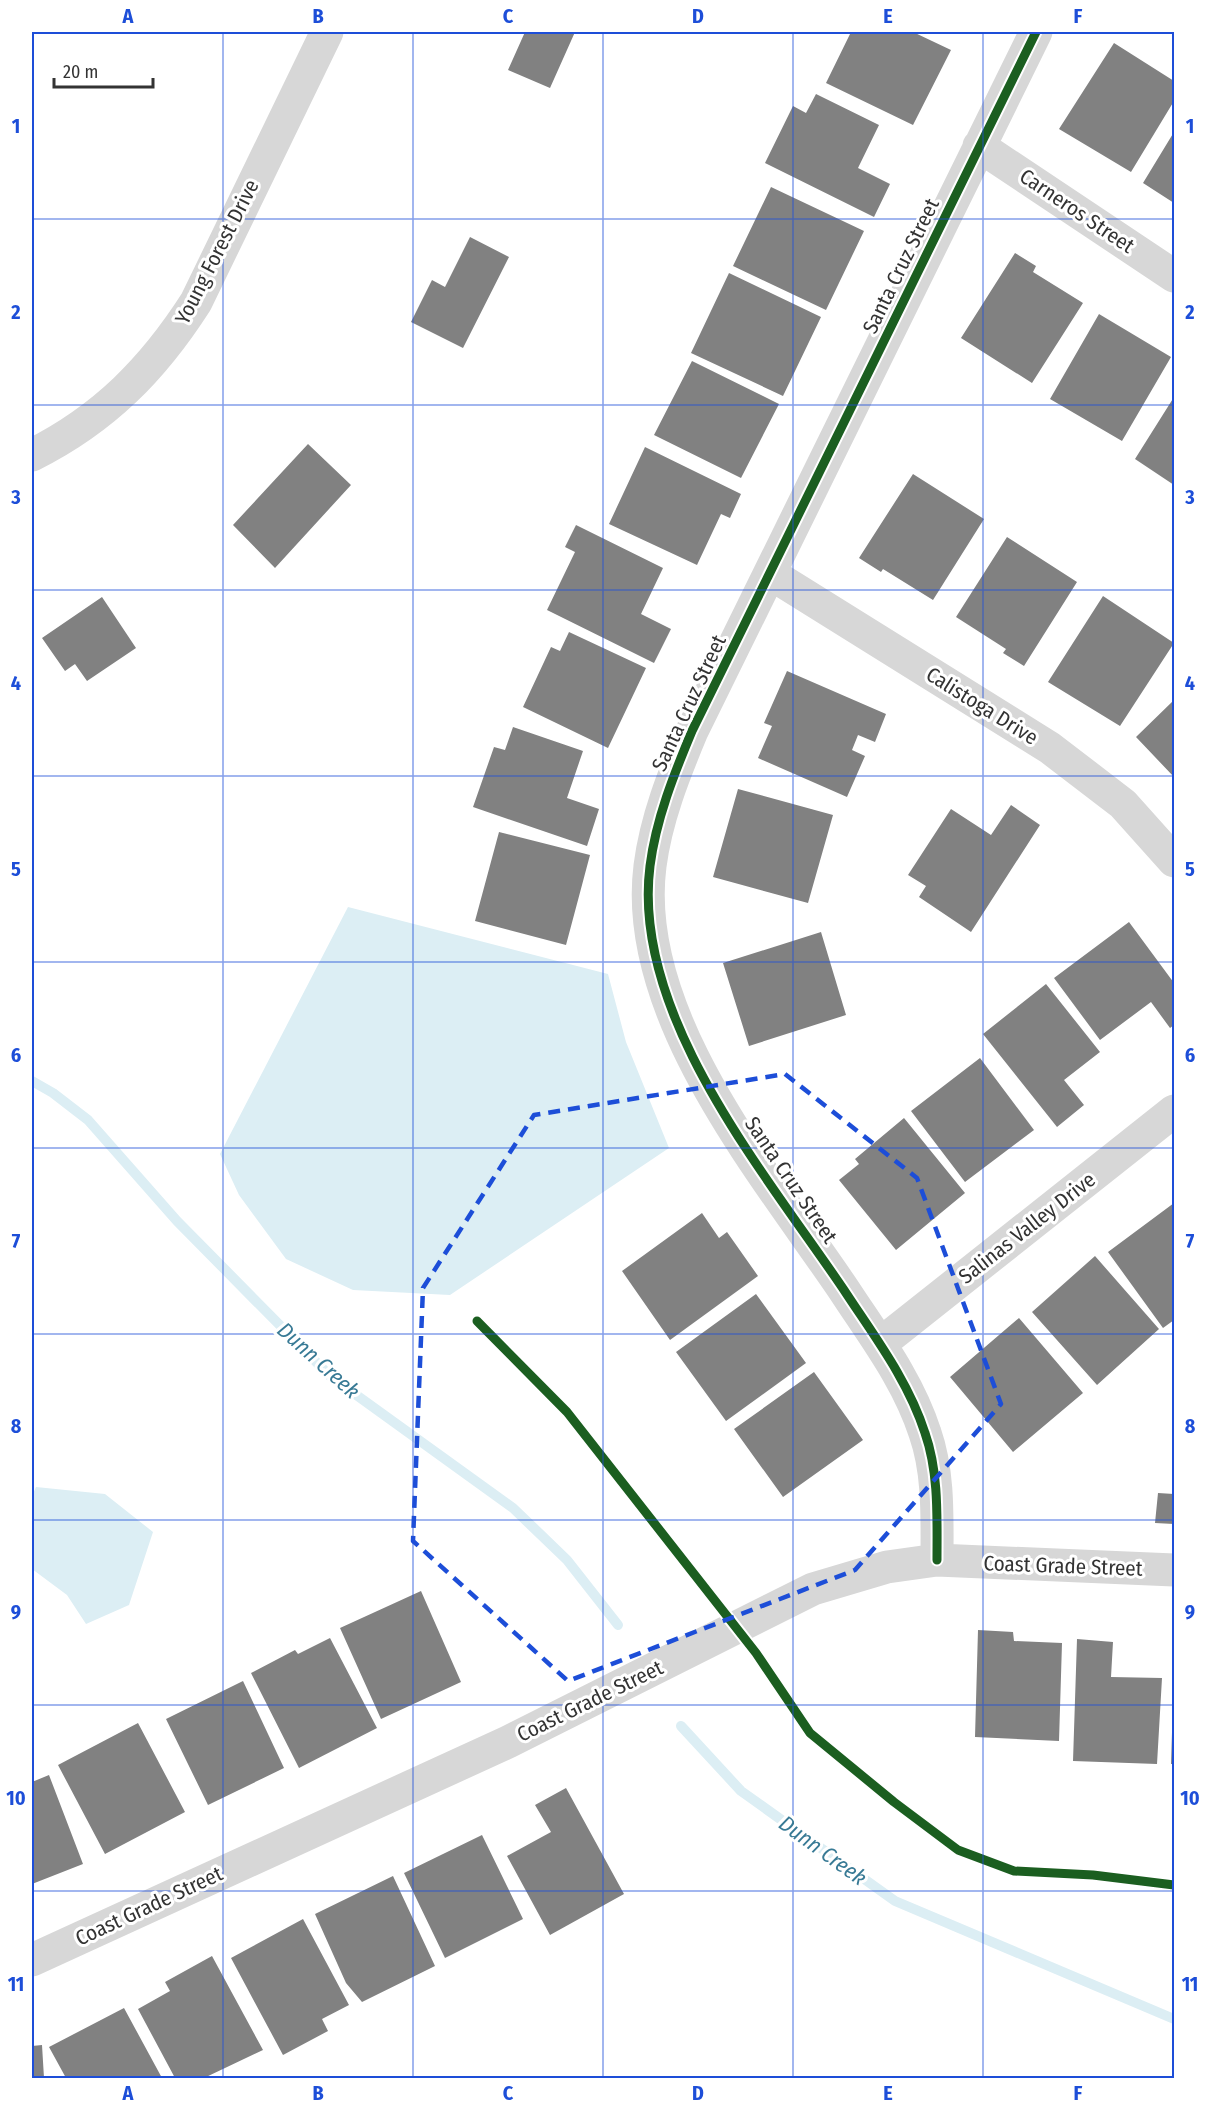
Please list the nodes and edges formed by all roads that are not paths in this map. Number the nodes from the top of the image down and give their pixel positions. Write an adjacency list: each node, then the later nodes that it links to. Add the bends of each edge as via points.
1 (327, 32): 5 (street, Young Forest Drive, via 196,302 171,340 110,405 73,432)
2 (1035, 32): 3 (street, Santa Cruz Street)
3 (979, 146): 4 (street, Carneros Street); 6 (street, Santa Cruz Street)
4 (1174, 276)
5 (32, 454)
6 (771, 574): 7 (street, Calistoga Drive, via 1050,748 1123,804); 9 (street, Santa Cruz Street, via 673,775 650,867 656,963 672,1014 701,1075)
7 (1174, 861)
8 (1174, 1111): 9 (street, Salinas Valley Drive)
9 (880, 1344): 10 (street, Santa Cruz Street, via 912,1400 926,1435 935,1479)
10 (938, 1560): 11 (street, Coast Grade Street); 12 (street, Coast Grade Street, via 887,1566 813,1589 508,1742)
11 (1174, 1570)
12 (32, 1960)

